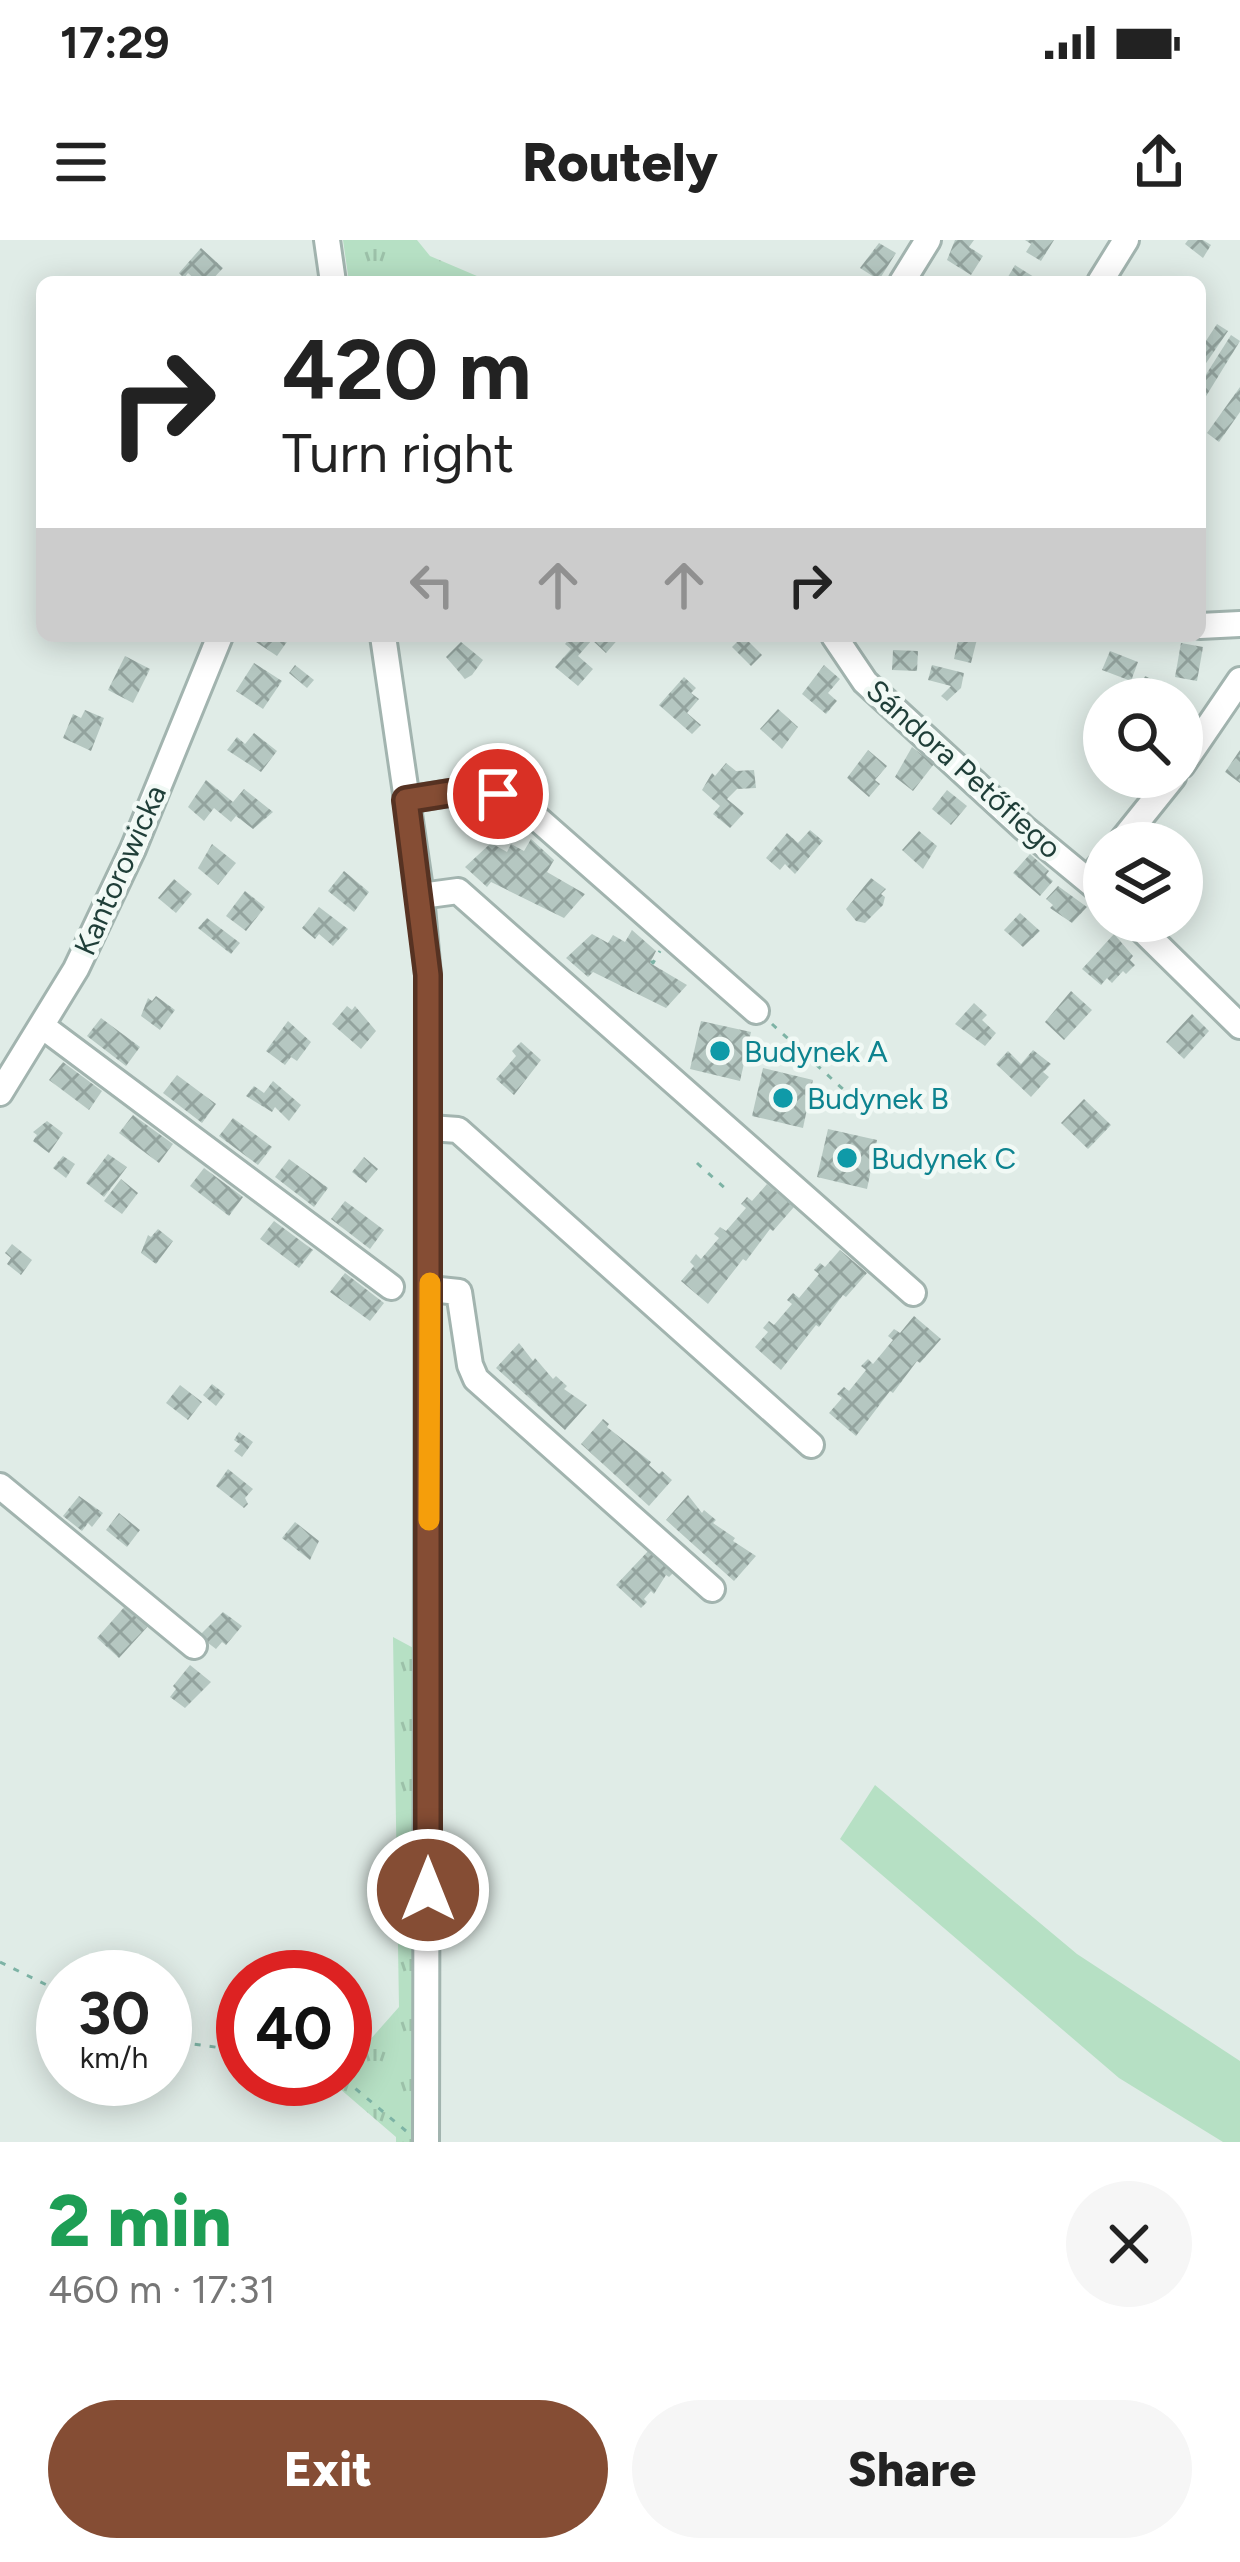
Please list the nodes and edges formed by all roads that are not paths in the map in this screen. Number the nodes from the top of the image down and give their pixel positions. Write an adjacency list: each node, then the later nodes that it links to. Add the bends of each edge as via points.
1 (327, 240): 4 (street)
2 (928, 240): 5 (street)
3 (1126, 240): 6 (street)
4 (332, 276)
5 (906, 276)
6 (1104, 276)
7 (1240, 624): 8 (street)
8 (1206, 626)
9 (218, 642): 21 (street, Kantorowicka, via 133,849)
10 (384, 642): 15 (street)
11 (838, 642): 17 (street, Sándora Petőfiego, via 865,682 1024,828)
12 (1240, 680): 13 (street)
13 (1203, 734)
14 (1156, 798): 16 (street)
15 (406, 800): 18 (street); 20 (street, via 468,790 514,798)
16 (1137, 822)
17 (1083, 867)
18 (421, 896): 24 (street); 27 (street, via 458,891)
19 (1154, 942): 22 (street)
20 (756, 1011)
21 (42, 1026): 23 (street, Kantorowicka); 25 (street)
22 (1240, 1026)
23 (0, 1093)
24 (430, 1128): 26 (street); 28 (street, via 458,1130)
25 (391, 1287)
26 (430, 1289): 30 (street, via 459,1292 476,1379); 32 (street)
27 (913, 1294)
28 (811, 1444)
29 (0, 1486): 31 (street)
30 (712, 1589)
31 (194, 1646)
32 (426, 2142)

